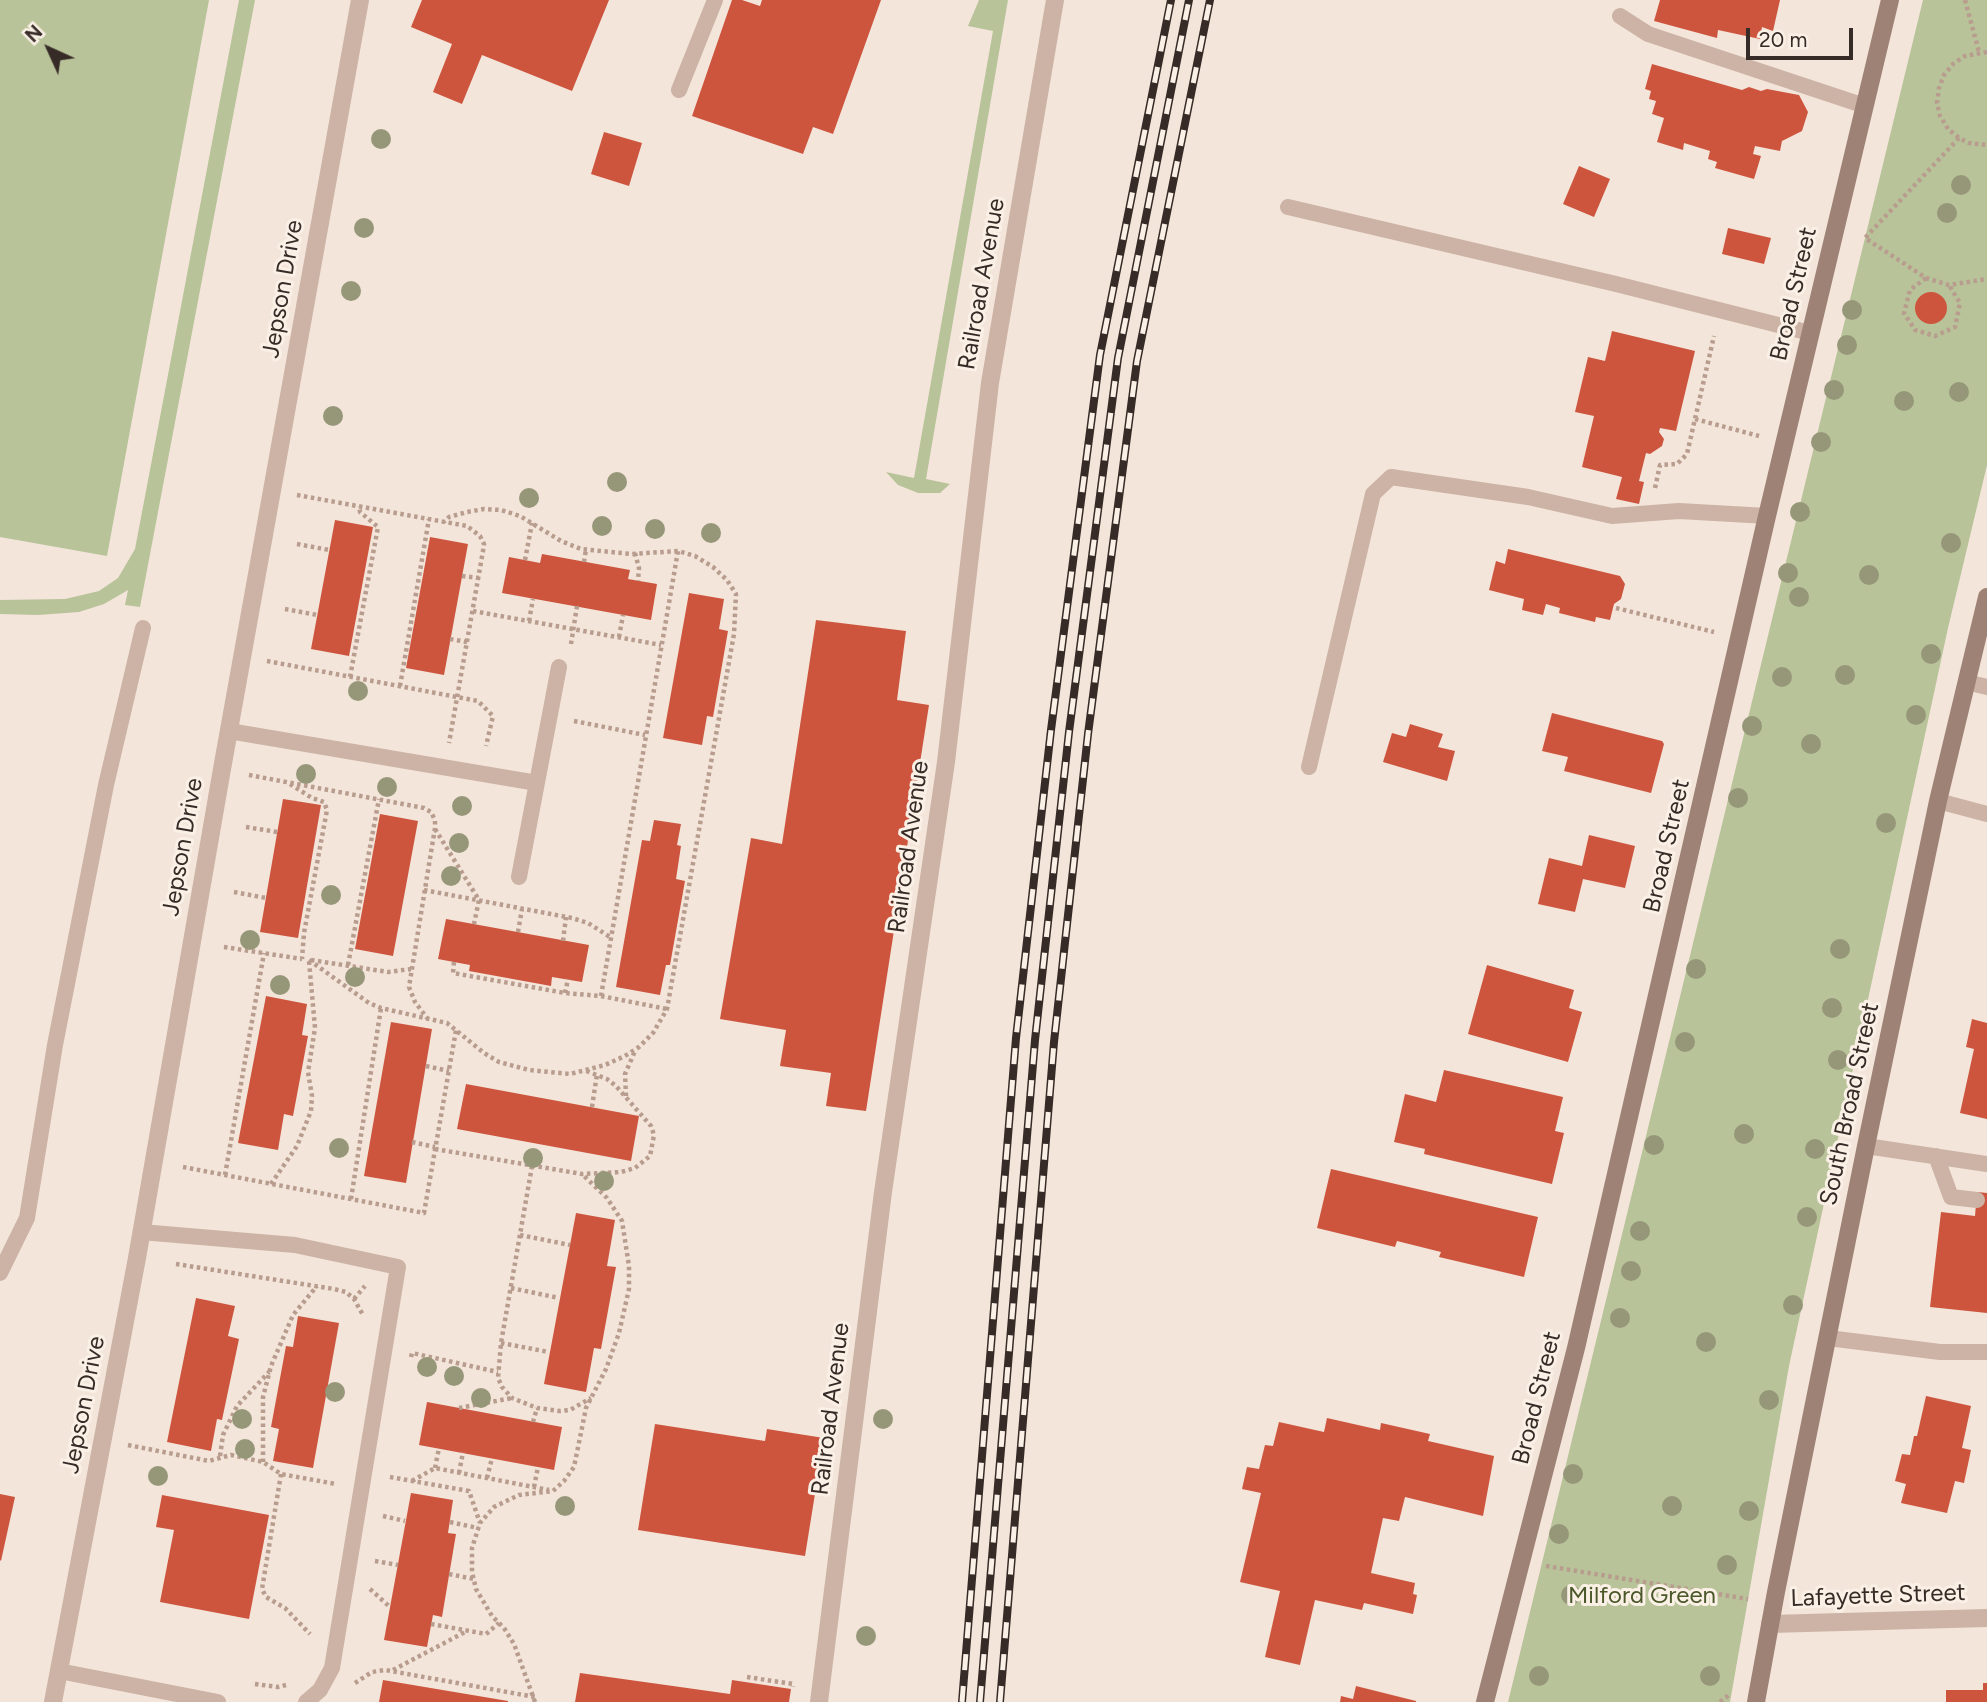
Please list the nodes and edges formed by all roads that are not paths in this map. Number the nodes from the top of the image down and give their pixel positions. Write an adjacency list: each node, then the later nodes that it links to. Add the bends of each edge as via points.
1 (360, 0): 16 (street, Jepson Drive)
2 (715, 0): 6 (lane)
3 (1055, 0): 36 (street, Railroad Avenue, via 990,383 946,762 883,1192)
4 (1890, 0): 7 (main road, Broad Street)
5 (1620, 16): 7 (lane, via 1647,34)
6 (679, 90)
7 (1865, 106): 9 (main road, Broad Street)
8 (1288, 208): 9 (lane)
9 (1811, 333): 10 (main road, Broad Street)
10 (1767, 516): 17 (lane, via 1679,511 1612,516 1528,497 1391,477 1373,494); 37 (main road, Broad Street, via 1576,1348)
11 (1987, 597): 14 (main road, South Broad Street)
12 (143, 628): 27 (lane, via 106,785 55,1045 27,1218)
13 (559, 667): 18 (lane)
14 (1966, 682): 15 (lane); 19 (main road, South Broad Street)
15 (1987, 687)
16 (229, 731): 18 (lane); 26 (street, Jepson Drive)
17 (1309, 767)
18 (537, 783): 21 (lane)
19 (1938, 801): 20 (lane); 22 (main road, South Broad Street)
20 (1987, 814)
21 (519, 877)
22 (1866, 1146): 23 (lane); 28 (main road, South Broad Street)
23 (1936, 1156): 24 (lane); 25 (lane, via 1951,1197)
24 (1987, 1164)
25 (1977, 1200)
26 (141, 1232): 32 (street, Jepson Drive); 35 (lane, via 295,1245 398,1267 332,1668 320,1690)
27 (0, 1273)
28 (1828, 1338): 29 (lane, via 1940,1352); 31 (main road, South Broad Street)
29 (1987, 1352)
30 (1987, 1618): 31 (street, Lafayette Street)
31 (1770, 1624): 38 (main road)
32 (59, 1671): 33 (street, Jepson Drive); 34 (lane)
33 (53, 1702)
34 (218, 1702)
35 (306, 1702)
36 (819, 1702)
37 (1485, 1702)
38 (1756, 1702)

